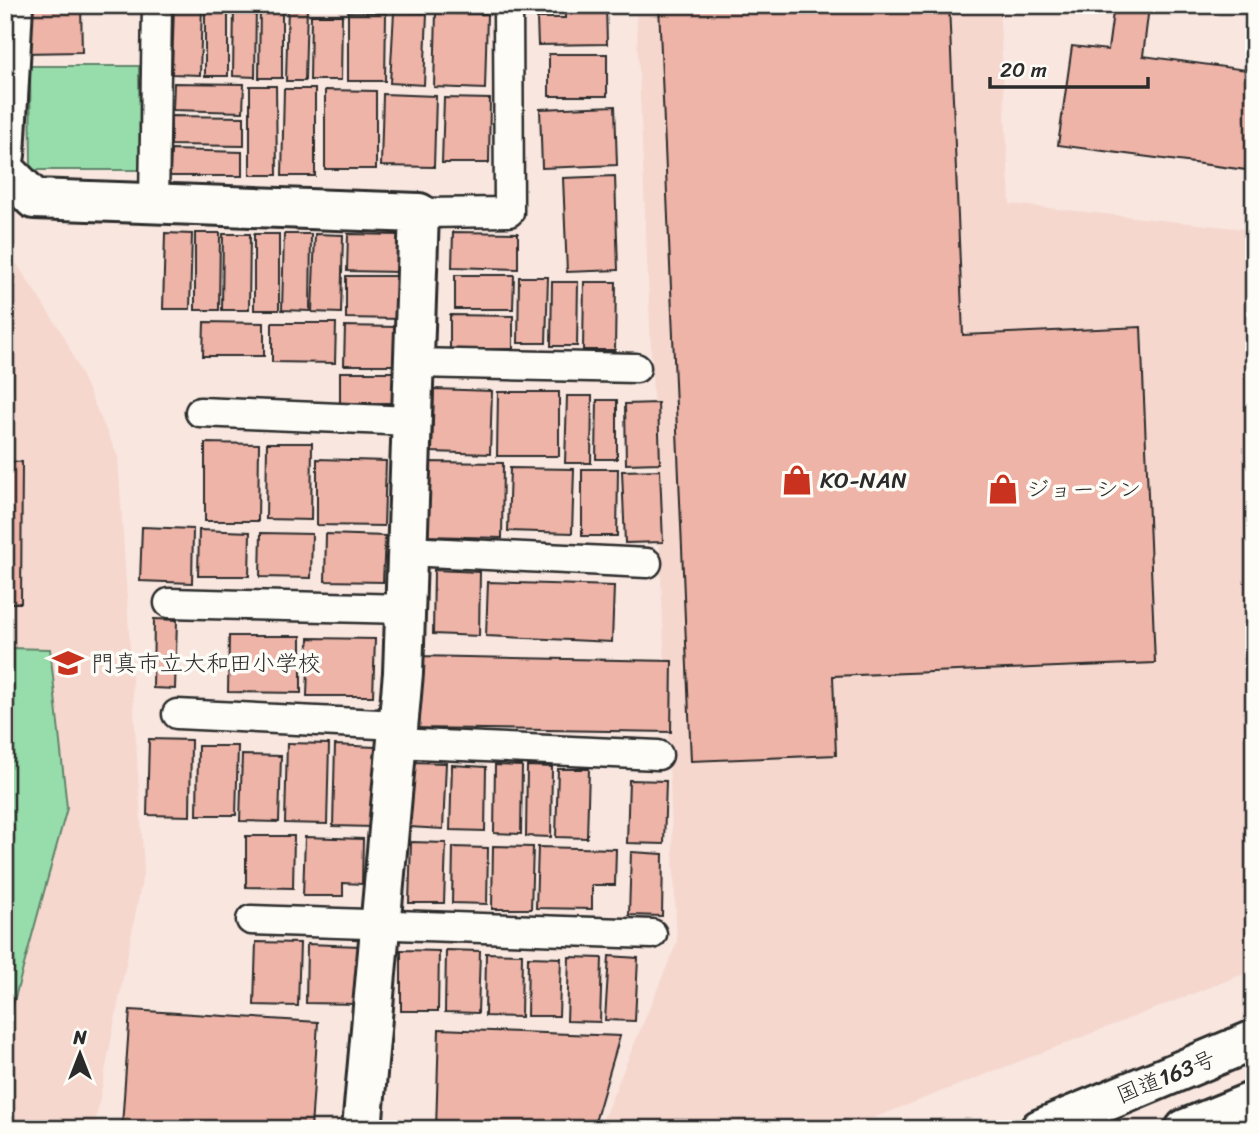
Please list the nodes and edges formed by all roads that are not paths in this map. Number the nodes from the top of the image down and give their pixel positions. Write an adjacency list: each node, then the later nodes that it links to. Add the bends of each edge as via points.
1 (13, 5): 4 (main road)
2 (157, 5): 6 (lane)
3 (508, 5): 7 (lane, via 509,212)
4 (5, 155)
5 (5, 170): 6 (main road, via 34,199)
6 (155, 203): 7 (main road)
7 (419, 213): 8 (main road)
8 (414, 363): 9 (lane); 11 (main road)
9 (636, 368)
10 (200, 412): 11 (lane)
11 (411, 421): 12 (main road)
12 (407, 551): 13 (lane); 15 (main road)
13 (647, 562)
14 (169, 603): 15 (lane)
15 (405, 610): 17 (main road)
16 (177, 714): 17 (lane)
17 (397, 734): 18 (lane); 20 (main road)
18 (658, 755)
19 (251, 920): 20 (lane)
20 (381, 924): 21 (lane); 24 (main road)
21 (652, 934)
22 (1254, 1040): 25 (main road, 国道163号)
23 (1254, 1101): 26 (main road)
24 (362, 1129)
25 (1040, 1129)
26 (1185, 1129)

